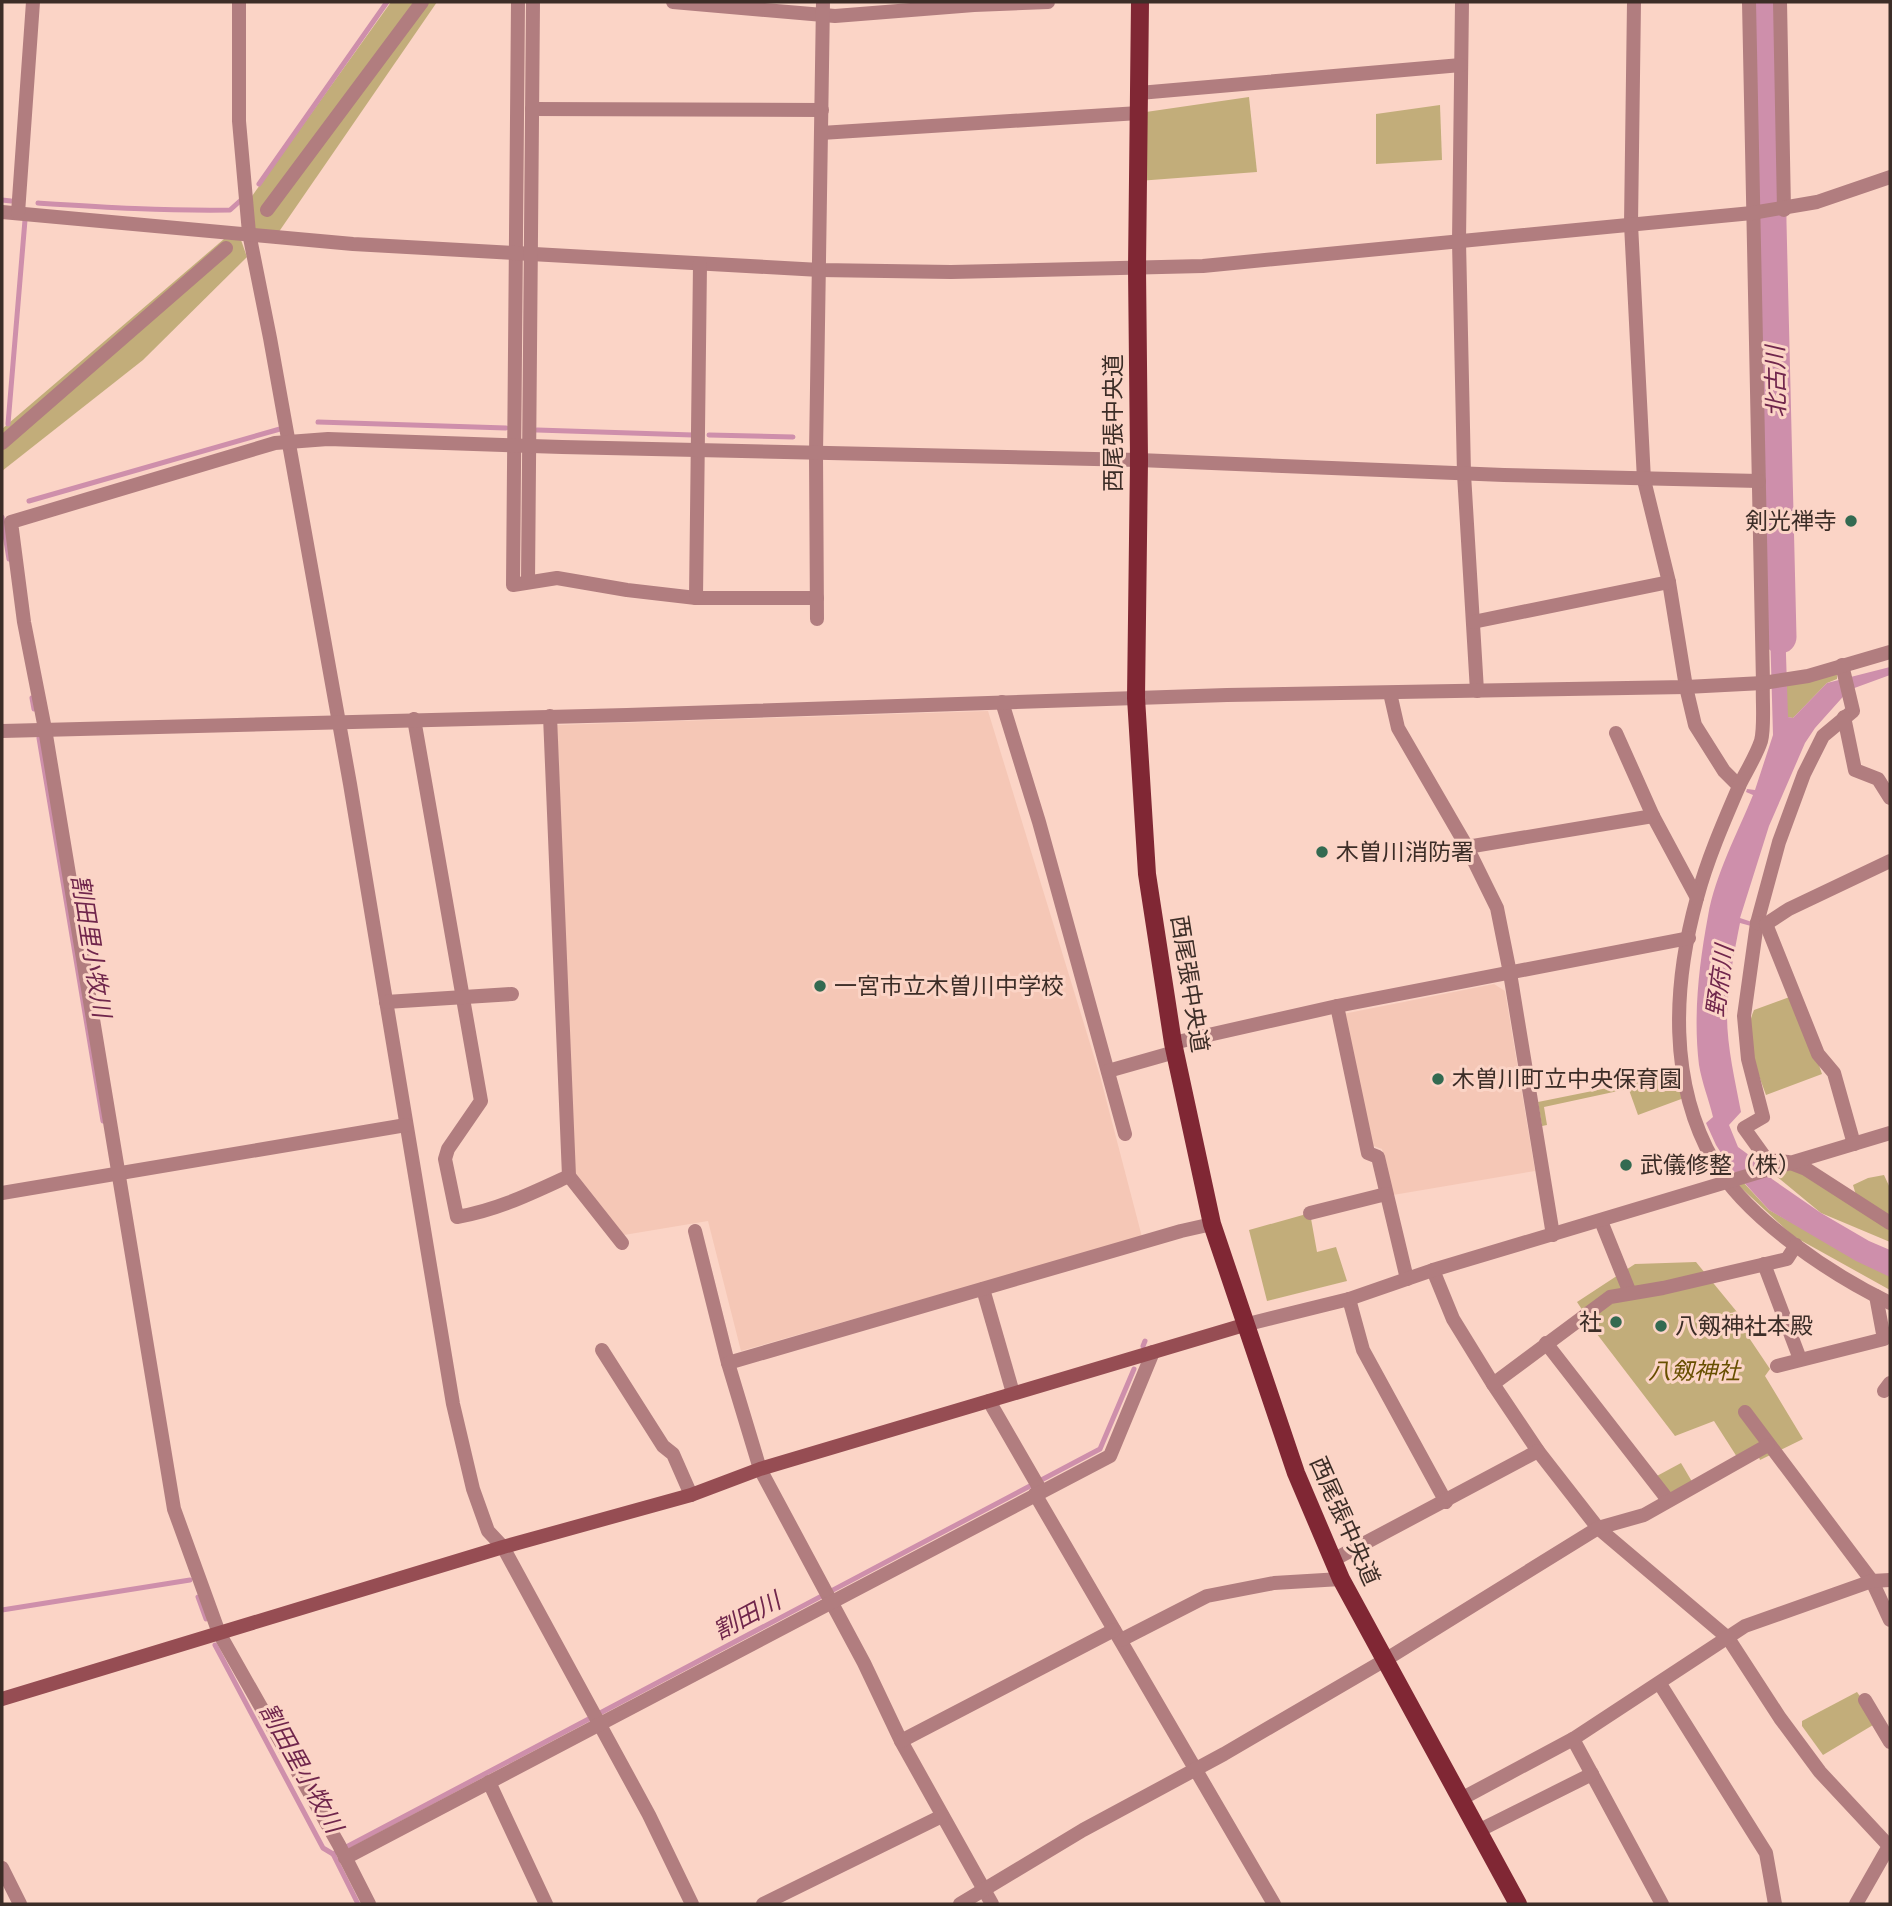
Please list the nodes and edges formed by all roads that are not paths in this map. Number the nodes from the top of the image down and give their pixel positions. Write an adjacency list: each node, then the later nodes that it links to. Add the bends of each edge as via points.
1 (33, 2): 24 (street)
2 (239, 2): 27 (street, via 240,121)
3 (422, 2): 21 (street)
4 (518, 2): 30 (street)
5 (533, 2): 16 (street)
6 (673, 2): 13 (street)
7 (1048, 2): 13 (street)
8 (1140, 2): 15 (main road, 西尾張中央道)
9 (1462, 2): 14 (street)
10 (1634, 2): 26 (street)
11 (1749, 2): 25 (street)
12 (1780, 2): 22 (street)
13 (823, 8): 17 (street)
14 (1461, 65): 15 (street); 28 (street)
15 (1139, 93): 18 (main road, 西尾張中央道)
16 (532, 109): 17 (street); 30 (street)
17 (822, 110): 19 (street)
18 (1139, 113): 19 (street); 32 (main road, 西尾張中央道)
19 (821, 133): 33 (street)
20 (1890, 177): 22 (street)
21 (267, 210)
22 (1782, 210): 25 (street)
23 (2, 212): 24 (street)
24 (18, 213): 27 (street)
25 (1755, 213): 26 (street); 43 (street)
26 (1631, 224): 28 (street); 42 (street)
27 (249, 233): 30 (street); 34 (street)
28 (1459, 241): 32 (street, via 1203,266); 41 (street)
29 (226, 248): 35 (street)
30 (524, 254): 31 (street); 36 (street); 37 (street)
31 (701, 264): 33 (street); 38 (street)
32 (1137, 268): 33 (street); 40 (main road, 西尾張中央道)
33 (820, 270): 39 (street)
34 (288, 440): 36 (street); 61 (street); 62 (street, via 11,522)
35 (2, 443)
36 (514, 446): 37 (street); 44 (street, via 513,585)
37 (529, 446): 38 (street); 44 (street)
38 (697, 450): 39 (street); 46 (street)
39 (816, 453): 40 (street); 47 (street)
40 (1139, 460): 41 (street); 56 (main road, 西尾張中央道)
41 (1464, 474): 42 (street); 49 (street)
42 (1644, 480): 43 (street); 45 (street)
43 (1759, 481): 52 (street)
44 (528, 582): 46 (street, via 557,578)
45 (1669, 582): 49 (street); 53 (street)
46 (696, 598): 47 (street)
47 (817, 598): 48 (street)
48 (817, 619)
49 (1473, 622): 54 (street)
50 (1890, 652): 51 (street)
51 (1844, 671): 52 (street); 59 (street, via 1853,711)
52 (1764, 682): 53 (street); 65 (street, via 1761,740)
53 (1686, 687): 54 (street); 65 (street, via 1695,726 1724,772)
54 (1477, 691): 55 (street)
55 (1390, 693): 56 (street); 68 (street, via 1398,728)
56 (1136, 698): 57 (street); 78 (main road, 西尾張中央道, via 1147,874)
57 (1002, 702): 58 (street); 79 (street)
58 (550, 716): 60 (street); 86 (street)
59 (1844, 718): 66 (street, via 1854,771 1878,779); 71 (street, via 1824,736 1804,774 1779,842)
60 (414, 719): 61 (street); 75 (street)
61 (338, 721): 62 (street); 76 (street)
62 (45, 729): 63 (street); 85 (street)
63 (2, 731)
64 (1616, 733): 67 (street)
65 (1740, 786): 70 (street)
66 (1890, 799)
67 (1653, 816): 68 (street); 70 (street)
68 (1467, 847): 73 (street, via 1497,908)
69 (1890, 861): 71 (street)
70 (1697, 898): 72 (street)
71 (1761, 923): 83 (street, via 1818,1054 1833,1073); 84 (street, via 1744,1016 1748,1059 1763,1117 1744,1128 1767,1160)
72 (1689, 938): 73 (street); 87 (street, via 1678,1036 1686,1089 1714,1161)
73 (1510, 973): 77 (street); 95 (street)
74 (512, 994): 75 (street)
75 (461, 998): 76 (street); 86 (street, via 481,1101 445,1159 457,1217 517,1200)
76 (386, 1002): 80 (street)
77 (1337, 1006): 78 (street); 89 (street, via 1368,1153 1378,1157)
78 (1174, 1047): 79 (street); 93 (main road, 西尾張中央道)
79 (1108, 1071): 82 (street)
80 (406, 1125): 85 (street); 125 (street, via 463,1450 488,1531)
81 (1890, 1133): 83 (street)
82 (1125, 1134)
83 (1854, 1143): 84 (street)
84 (1788, 1162): 87 (street); 92 (street)
85 (118, 1173): 88 (street); 132 (street, via 174,1509)
86 (569, 1176): 96 (street)
87 (1732, 1181): 91 (street); 97 (street, via 1741,1197)
88 (2, 1193)
89 (1386, 1194): 90 (street); 100 (street)
90 (1310, 1213)
91 (1601, 1221): 95 (street); 102 (street)
92 (1890, 1223)
93 (1212, 1224): 101 (street); 106 (main road, 西尾張中央道)
94 (695, 1231): 111 (street)
95 (1553, 1235): 99 (street)
96 (622, 1243)
97 (1796, 1245): 98 (street, via 1787,1259); 103 (street)
98 (1764, 1264): 102 (street); 110 (street)
99 (1433, 1270): 100 (street); 113 (street, via 1453,1319)
100 (1407, 1279): 104 (street)
101 (983, 1289): 111 (street); 114 (street)
102 (1630, 1293): 107 (street, via 1610,1297)
103 (1875, 1296): 105 (street); 110 (street, via 1884,1339)
104 (1349, 1298): 106 (street); 123 (street, via 1363,1349)
105 (1890, 1303)
106 (1244, 1325): 109 (street); 126 (main road, 西尾張中央道, via 1296,1473)
107 (1546, 1343): 113 (street); 122 (street)
108 (602, 1350): 121 (street, via 663,1446 673,1454)
109 (1153, 1352): 114 (street); 120 (street, via 1110,1456)
110 (1800, 1359): 112 (street)
111 (728, 1363): 119 (street)
112 (1777, 1366)
113 (1493, 1384): 118 (street)
114 (1013, 1394): 115 (street)
115 (989, 1401): 119 (street); 120 (street)
116 (1745, 1412): 117 (street)
117 (1768, 1445): 122 (street); 129 (street)
118 (1538, 1451): 123 (street); 124 (street)
119 (760, 1469): 121 (street); 130 (street)
120 (1037, 1487): 130 (street); 133 (street)
121 (691, 1495): 125 (street)
122 (1668, 1500): 124 (street, via 1644,1515)
123 (1446, 1502): 126 (street)
124 (1598, 1528): 134 (street); 135 (street)
125 (503, 1547): 132 (street); 139 (street)
126 (1333, 1560): 127 (main road, 西尾張中央道)
127 (1341, 1578): 133 (street, via 1207,1595); 135 (main road, 西尾張中央道)
128 (1890, 1580): 129 (street)
129 (1872, 1581): 131 (street); 134 (street, via 1745,1626)
130 (829, 1596): 139 (street); 141 (street)
131 (1890, 1620)
132 (219, 1633): 137 (street); 150 (street)
133 (1117, 1635): 141 (street); 143 (street)
134 (1728, 1638): 136 (street); 149 (street, via 1820,1772)
135 (1385, 1660): 143 (street); 146 (main road, 西尾張中央道)
136 (1660, 1684): 140 (street); 163 (street, via 1766,1853)
137 (2, 1699)
138 (1865, 1700): 142 (street)
139 (595, 1720): 145 (street); 156 (street)
140 (1573, 1740): 144 (street); 146 (street)
141 (901, 1741): 147 (street)
142 (1890, 1742)
143 (1196, 1768): 152 (street); 160 (street)
144 (1592, 1774): 148 (street); 162 (street)
145 (489, 1782): 150 (street); 155 (street)
146 (1461, 1799): 148 (main road, 西尾張中央道)
147 (943, 1816): 152 (street); 157 (street)
148 (1478, 1831): 161 (main road, 西尾張中央道)
149 (1890, 1846): 164 (street)
150 (342, 1852): 154 (street)
151 (2, 1868): 153 (street)
152 (984, 1891): 158 (street); 159 (street)
153 (20, 1904)
154 (369, 1904)
155 (546, 1904)
156 (692, 1904)
157 (763, 1904)
158 (960, 1904)
159 (992, 1904)
160 (1274, 1904)
161 (1518, 1904)
162 (1662, 1904)
163 (1775, 1904)
164 (1856, 1904)

